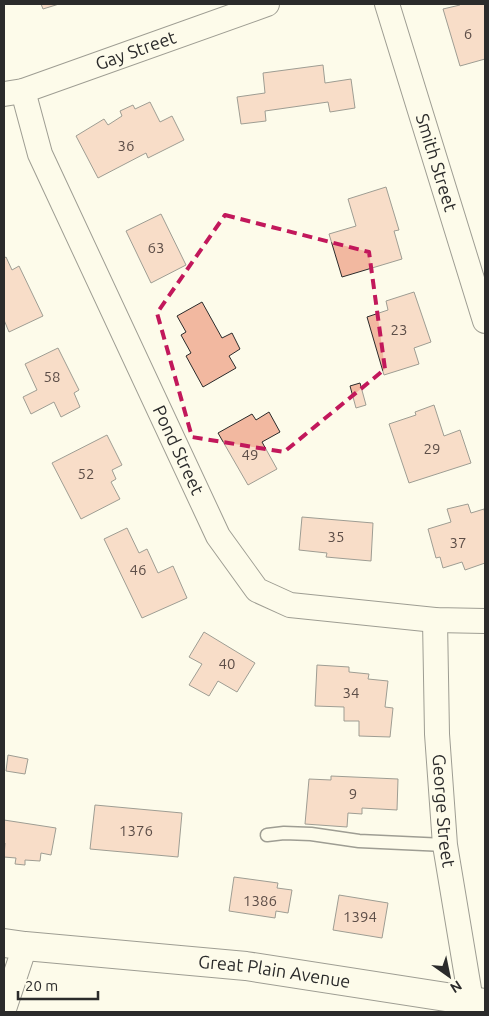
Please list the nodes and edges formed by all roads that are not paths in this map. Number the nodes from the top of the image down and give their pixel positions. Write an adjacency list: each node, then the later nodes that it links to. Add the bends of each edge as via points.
1 (267, 4): 3 (street, Gay Street)
2 (387, 4): 5 (street, Smith Street)
3 (220, 11): 4 (street, Gay Street)
4 (13, 92): 6 (street, Pond Street, via 218,536 256,590 290,605)
5 (485, 321)
6 (435, 620): 7 (street, Pond Street); 9 (street, George Street, via 437,734)
7 (485, 621)
8 (267, 835): 9 (lane, via 311,834 359,841)
9 (445, 845): 11 (street, George Street)
10 (14, 944): 11 (main road, Great Plain Avenue, via 246,966); 12 (street)
11 (478, 1002)
12 (4, 1009)

